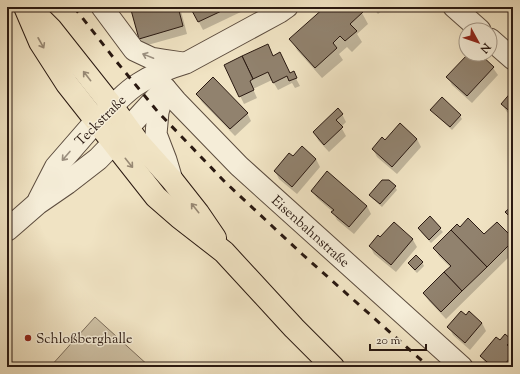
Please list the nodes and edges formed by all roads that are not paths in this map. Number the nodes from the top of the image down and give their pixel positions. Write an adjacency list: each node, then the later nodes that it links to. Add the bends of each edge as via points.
1 (25, 7): 12 (main road, one-way to 12, via 40,42 67,84)
2 (29, 7): 11 (main road, one-way to 2, via 51,29)
3 (102, 7): 9 (street, one-way to 3, via 152,58 134,50)
4 (287, 7): 9 (street, Teckstraße)
5 (454, 7): 6 (street)
6 (471, 22)
7 (498, 46): 8 (street)
8 (513, 59)
9 (186, 63): 10 (street, Teckstraße); 11 (street, Teckstraße, via 154,74 136,85)
10 (165, 88): 13 (street, Teckstraße); 15 (street, via 158,112 156,134); 20 (street, Eisenbahnstraße, via 239,166)
11 (112, 106): 12 (street, Teckstraße); 13 (main road)
12 (96, 121): 14 (main road); 16 (street, Teckstraße, one-way to 16, via 56,167)
13 (128, 128): 14 (street, Teckstraße); 15 (main road)
14 (114, 144): 16 (street, Teckstraße, via 98,159); 18 (main road, one-way to 18, via 156,197)
15 (172, 180): 18 (main road, one-way to 15)
16 (38, 203): 17 (street, Teckstraße)
17 (7, 230)
18 (224, 252): 19 (main road)
19 (333, 367)
20 (462, 367)

